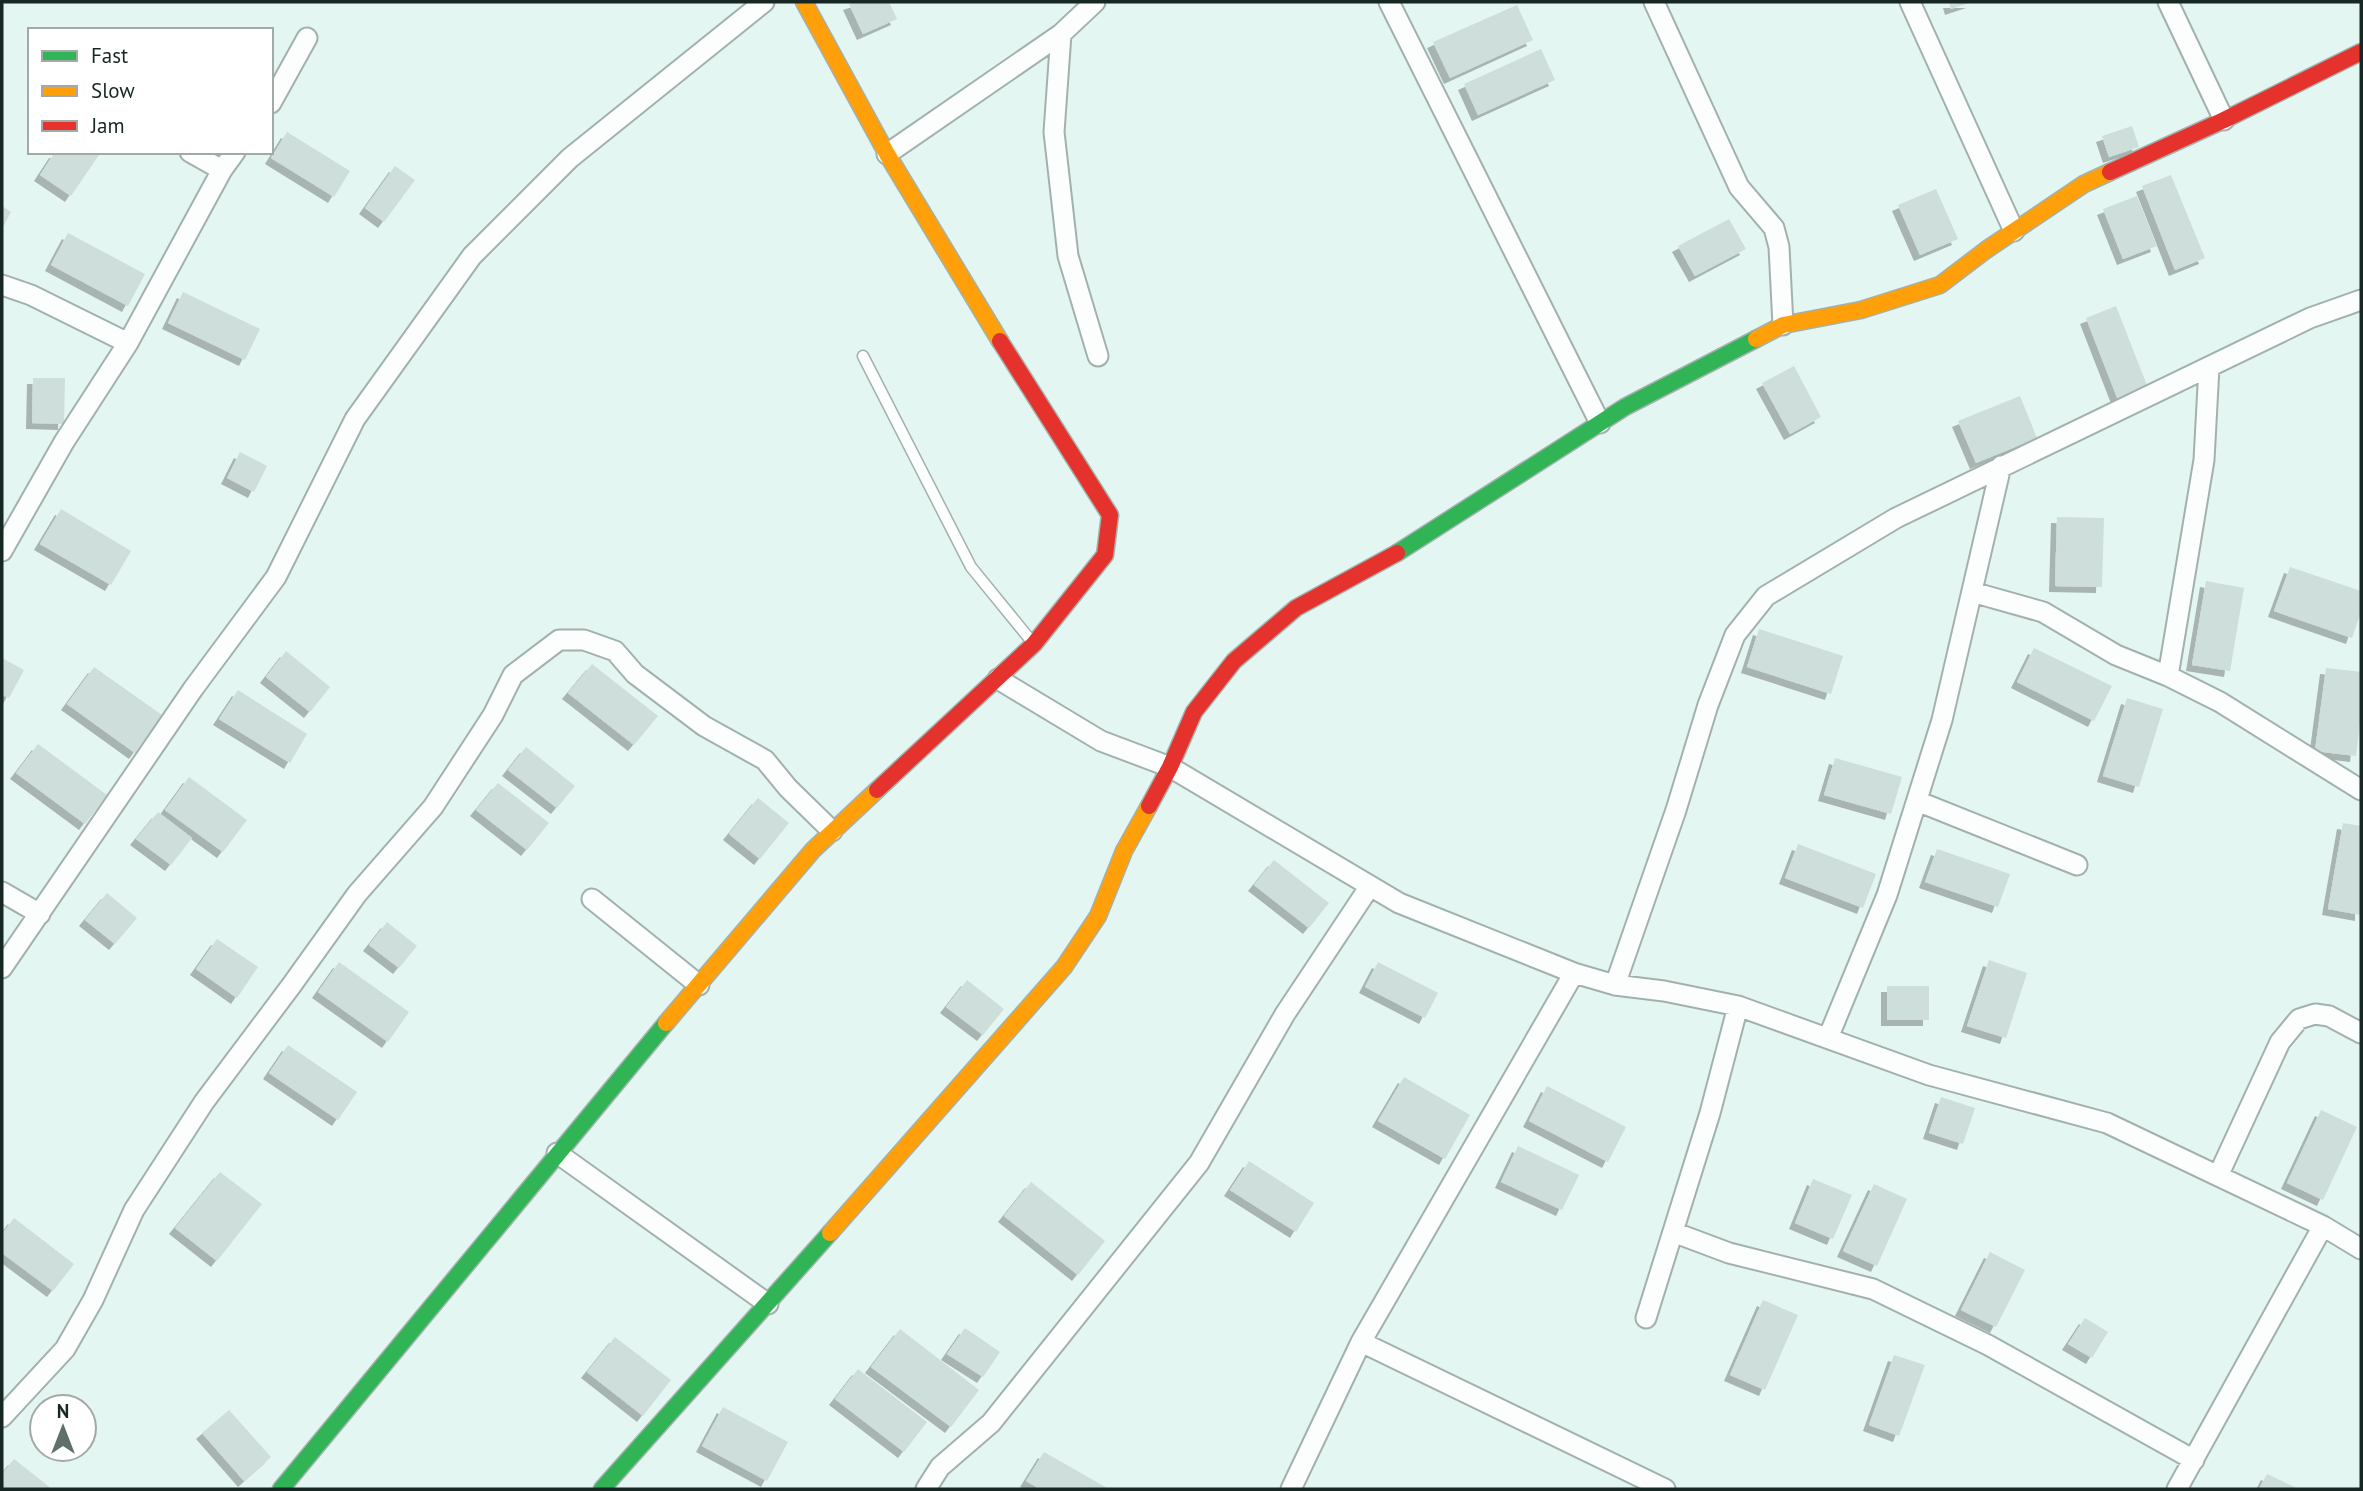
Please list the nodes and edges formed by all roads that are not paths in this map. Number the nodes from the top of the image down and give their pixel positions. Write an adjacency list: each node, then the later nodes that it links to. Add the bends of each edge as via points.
1 (764, 2): 40 (street, via 570,158 472,256 355,419 276,577 193,689)
2 (804, 2): 15 (street)
3 (1095, 2): 8 (street)
4 (1389, 2): 25 (street)
5 (1654, 2): 20 (street, via 1740,187 1774,228)
6 (1910, 2): 17 (street)
7 (2168, 2): 12 (street)
8 (1061, 34): 15 (street); 23 (street, via 1054,132 1068,256)
9 (307, 38): 11 (street)
10 (2361, 52): 12 (street)
11 (273, 99)
12 (2224, 120): 17 (street, via 2084,184)
13 (194, 154): 16 (street)
14 (234, 154): 16 (street)
15 (887, 154): 29 (street, via 1110,515 1105,555)
16 (222, 170): 21 (street)
17 (2014, 230): 20 (street, via 1940,285 1861,310)
18 (2, 285): 21 (street)
19 (2361, 300): 24 (street, via 2310,318)
20 (1783, 325): 25 (street)
21 (128, 343): 27 (street)
22 (863, 356): 29 (lane, via 971,567)
23 (1098, 356)
24 (2209, 368): 26 (street); 30 (street, via 2204,460)
25 (1600, 423): 32 (street, via 1409,546 1296,608 1234,662 1194,712)
26 (2001, 466): 28 (street); 44 (street, via 1896,518 1790,579 1766,596 1735,635)
27 (2, 551)
28 (1972, 592): 30 (street, via 2043,612 2116,655); 34 (street, via 1942,720)
29 (1034, 644): 31 (street)
30 (2168, 676): 33 (street, via 2220,702)
31 (998, 679): 32 (street, via 1101,741); 35 (street)
32 (1170, 767): 37 (street); 53 (street, via 1124,851 1098,916 1064,967)
33 (2361, 789)
34 (1917, 801): 36 (street); 47 (street, via 1887,895)
35 (832, 831): 43 (street); 56 (street, via 765,760 704,726 635,674 615,651 584,640 559,640 513,675 493,715 433,807 357,894 204,1102 134,1210 65,1349)
36 (2077, 865)
37 (1370, 886): 42 (street, via 1399,903); 60 (street, via 1285,1014 1199,1163 991,1423 940,1467)
38 (2, 892): 40 (street)
39 (592, 899): 43 (street)
40 (40, 914): 41 (street)
41 (2, 968)
42 (1574, 973): 44 (street); 55 (street)
43 (699, 985): 48 (street)
44 (1615, 985): 45 (street)
45 (1738, 1006): 47 (street); 51 (street)
46 (2361, 1033): 49 (street, via 2329,1016 2299,1019 2280,1042)
47 (1828, 1038): 49 (street, via 1929,1074 2108,1123)
48 (558, 1153): 53 (street); 58 (street)
49 (2218, 1176): 50 (street)
50 (2323, 1226): 52 (street); 57 (street)
51 (1673, 1232): 54 (street); 57 (street, via 1729,1253 1873,1289 1988,1345)
52 (2361, 1249)
53 (768, 1304): 59 (street)
54 (1646, 1318)
55 (1361, 1342): 61 (street); 62 (street)
56 (2, 1417)
57 (2194, 1460): 63 (street)
58 (281, 1489)
59 (602, 1489)
60 (926, 1489)
61 (1291, 1489)
62 (1665, 1489)
63 (2177, 1489)

